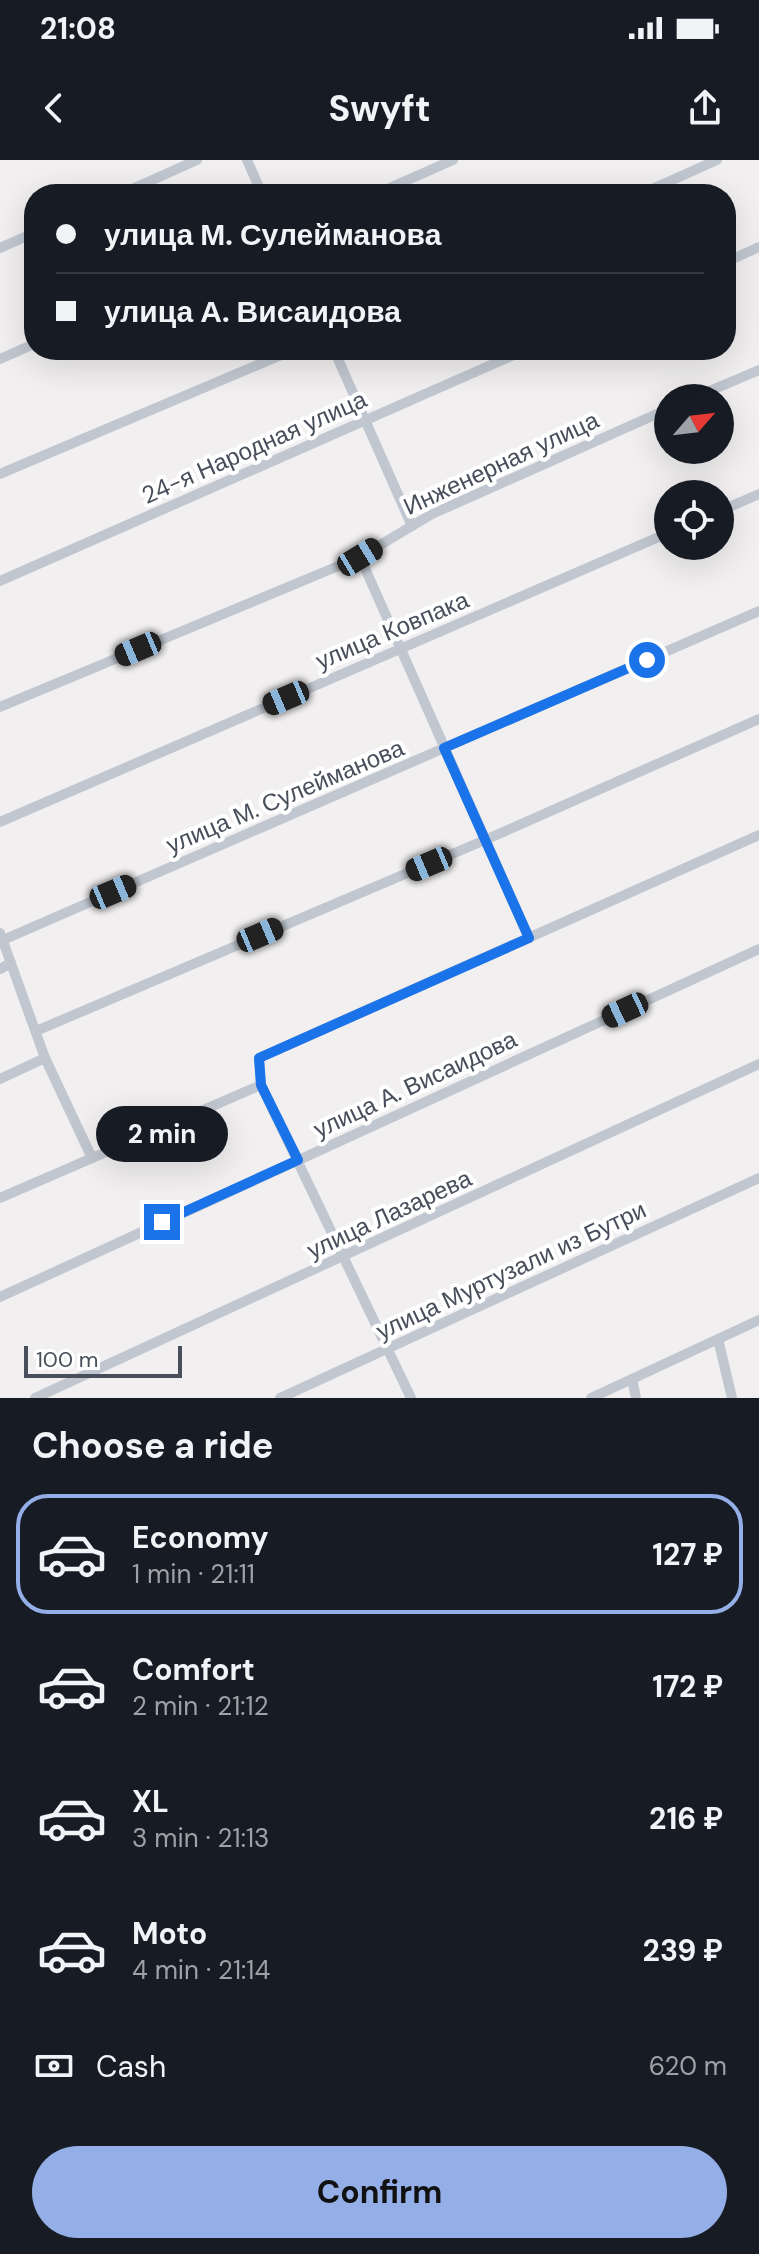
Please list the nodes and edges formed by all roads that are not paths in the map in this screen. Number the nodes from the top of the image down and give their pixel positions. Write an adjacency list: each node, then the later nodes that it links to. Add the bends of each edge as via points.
1 (197, 160): 5 (street)
2 (247, 160): 6 (street)
3 (453, 160): 7 (street)
4 (717, 160): 8 (street)
5 (143, 184)
6 (258, 184)
7 (399, 184)
8 (663, 184)
9 (24, 237): 11 (street)
10 (759, 247): 12 (street)
11 (0, 248)
12 (736, 257)
13 (24, 348): 14 (street)
14 (0, 359)
15 (269, 360): 22 (street)
16 (338, 360): 21 (street)
17 (502, 360): 21 (street, 24-я Народная улица)
18 (759, 370): 19 (street)
19 (726, 384)
20 (654, 415): 25 (street, Инженерная улица)
21 (364, 421): 25 (street); 28 (street, 24-я Народная улица)
22 (0, 474)
23 (759, 494): 24 (street)
24 (734, 505)
25 (412, 526): 27 (street, Инженерная улица)
26 (654, 539): 30 (street, улица Ковпака)
27 (360, 557): 30 (street); 31 (street, Инженерная улица)
28 (0, 581)
29 (759, 611): 33 (street, улица М. Сулейманова)
30 (401, 648): 33 (street); 34 (street, улица Ковпака)
31 (0, 707)
32 (759, 719): 36 (street)
33 (444, 748): 36 (street); 37 (street, улица М. Сулейманова)
34 (0, 822)
35 (759, 835): 38 (street)
36 (485, 840): 38 (street); 42 (street)
37 (2, 937): 40 (street)
38 (529, 938): 46 (street, via 259,1058)
39 (759, 949): 48 (street, улица А. Висаидова)
40 (11, 963): 41 (street); 42 (street)
41 (0, 969)
42 (36, 1031): 43 (street)
43 (45, 1058): 45 (street); 47 (street)
44 (759, 1064): 51 (street, улица Лазарева)
45 (0, 1079)
46 (261, 1085): 47 (street); 48 (street)
47 (92, 1158): 50 (street)
48 (298, 1160): 51 (street); 52 (street, улица А. Висаидова)
49 (759, 1178): 55 (street, улица Муртузали из Бутри)
50 (0, 1198)
51 (344, 1257): 55 (street); 57 (street, улица Лазарева)
52 (0, 1297)
53 (759, 1320): 54 (street)
54 (718, 1339): 56 (street); 62 (street)
55 (389, 1348): 58 (street, улица Муртузали из Бутри); 59 (street)
56 (632, 1379): 60 (street); 61 (street)
57 (35, 1398)
58 (280, 1398)
59 (411, 1398)
60 (591, 1398)
61 (636, 1398)
62 (732, 1398)

